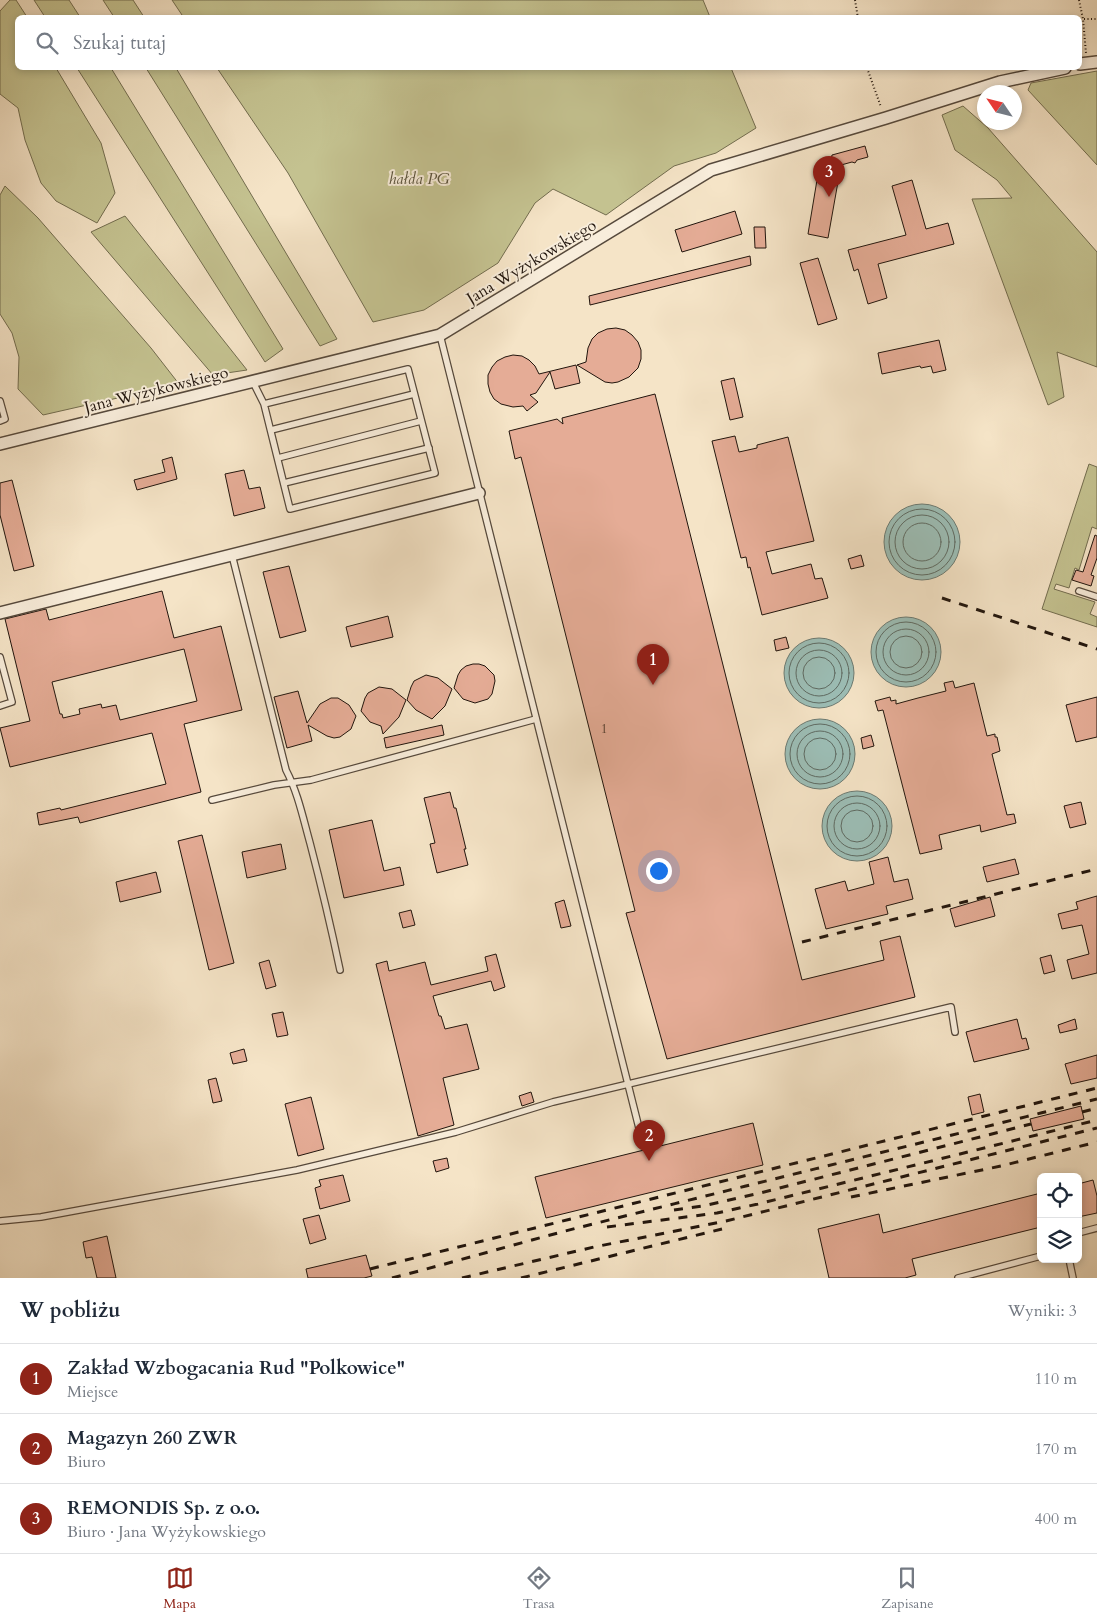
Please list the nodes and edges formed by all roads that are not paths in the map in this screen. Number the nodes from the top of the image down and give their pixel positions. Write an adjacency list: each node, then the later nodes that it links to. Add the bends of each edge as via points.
1 (1056, 70): 2 (street, Jana Wyżykowskiego, via 1000,82 711,170)
2 (440, 335): 3 (street, Jana Wyżykowskiego); 14 (lane)
3 (254, 382): 6 (lane); 10 (street, Jana Wyżykowskiego)
4 (414, 394): 6 (lane, via 408,369); 8 (lane); 9 (lane)
5 (0, 401): 7 (lane, via 5,419)
6 (264, 404): 9 (lane)
7 (0, 421)
8 (422, 421): 11 (lane); 12 (lane)
9 (271, 430): 12 (lane)
10 (0, 444)
11 (428, 448): 13 (lane); 13 (lane, via 435,473 290,509)
12 (278, 458): 13 (lane)
13 (284, 483)
14 (479, 493): 15 (street); 21 (lane)
15 (232, 556): 18 (street); 22 (lane, via 286,770)
16 (1079, 591): 17 (lane)
17 (1097, 597)
18 (0, 613)
19 (0, 657): 20 (lane, via 12,702)
20 (0, 706)
21 (536, 719): 22 (lane); 26 (lane)
22 (293, 783): 23 (lane); 24 (lane, via 322,887)
23 (212, 800)
24 (340, 970)
25 (955, 1032): 26 (lane, via 951,1007)
26 (627, 1085): 27 (lane); 28 (lane, via 553,1102 456,1132 297,1170 41,1217)
27 (640, 1132)
28 (0, 1221)
29 (1097, 1228): 30 (lane)
30 (1082, 1232)
31 (1037, 1257): 33 (lane)
32 (1070, 1263): 34 (lane)
33 (958, 1278)
34 (1073, 1278)

